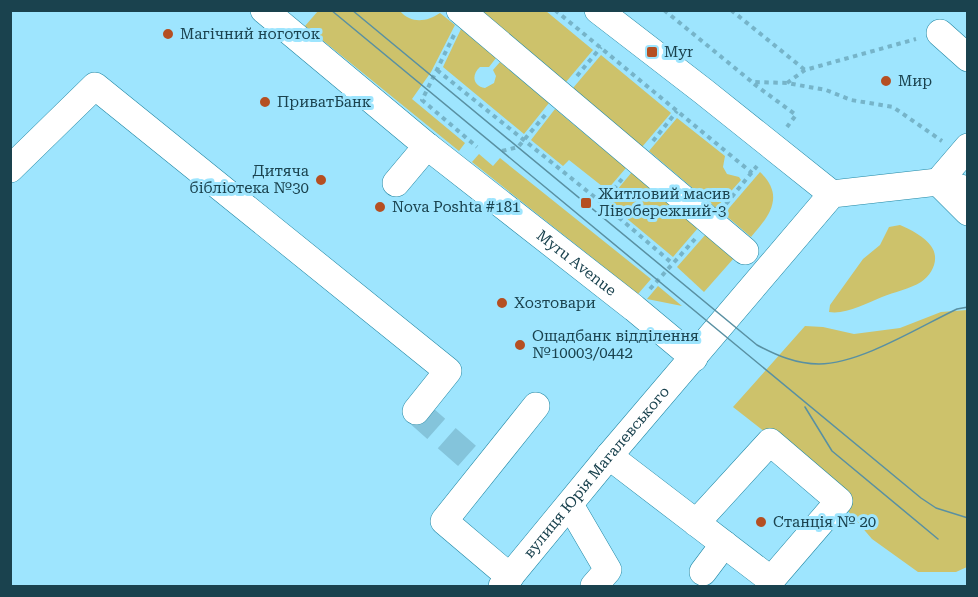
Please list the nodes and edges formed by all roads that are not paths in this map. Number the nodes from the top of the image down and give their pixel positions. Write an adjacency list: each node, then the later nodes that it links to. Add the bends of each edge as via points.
1 (264, 10): 6 (street, Myru Avenue)
2 (462, 12): 14 (street)
3 (606, 13): 12 (street)
4 (940, 33): 5 (street)
5 (968, 58)
6 (427, 146): 10 (street); 15 (street, Myru Avenue)
7 (964, 151): 9 (street)
8 (10, 169): 17 (street, via 95,86 448,371)
9 (938, 182): 11 (street); 12 (street); 13 (street)
10 (396, 183)
11 (968, 190)
12 (832, 194): 15 (street)
13 (968, 212)
14 (745, 251)
15 (694, 358): 18 (street, вулиця Юрія Магалевського)
16 (536, 406): 23 (street, via 444,521)
17 (416, 411)
18 (609, 456): 19 (street, вулиця Юрія Магалевського); 20 (street)
19 (570, 505): 23 (street, вулиця Юрія Магалевського); 25 (street, via 608,570)
20 (696, 523): 21 (street); 24 (street, via 770,442 839,501)
21 (724, 544): 22 (street); 24 (street)
22 (703, 572)
23 (506, 582)
24 (774, 583)
25 (594, 586)

